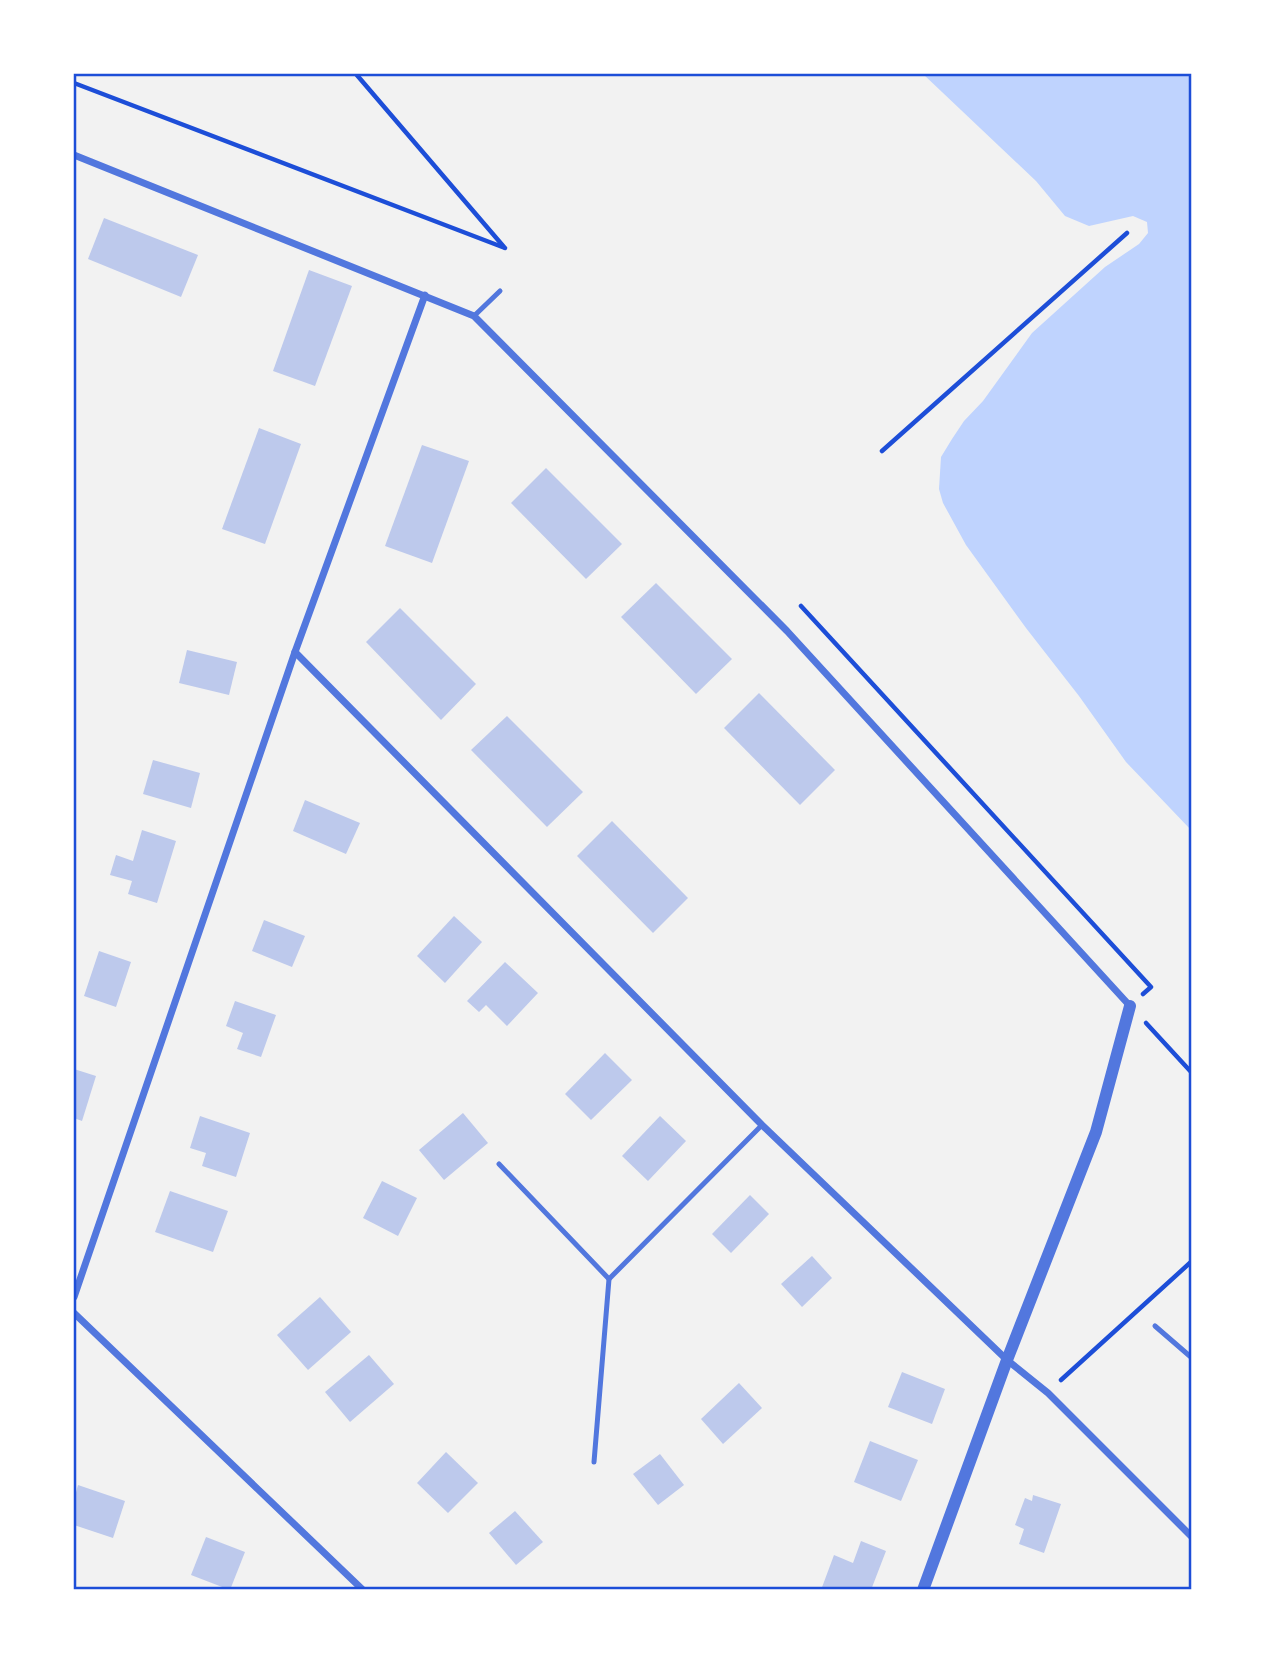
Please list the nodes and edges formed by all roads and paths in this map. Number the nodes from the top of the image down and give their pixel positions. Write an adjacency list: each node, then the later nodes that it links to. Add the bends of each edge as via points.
1 (356, 74): 2 (path, via 505,247)
2 (74, 83)
3 (74, 155): 6 (street)
4 (1127, 233): 8 (path)
5 (500, 290): 7 (lane)
6 (425, 295): 7 (street); 10 (street)
7 (474, 316): 11 (street, via 787,631)
8 (882, 451)
9 (801, 606): 11 (path, via 1151,987)
10 (295, 652): 13 (street); 17 (street)
11 (1130, 1006): 12 (path); 21 (street, via 1096,1132)
12 (1192, 1073)
13 (762, 1125): 16 (lane); 21 (street)
14 (499, 1164): 16 (lane)
15 (1192, 1261): 22 (path)
16 (609, 1279): 23 (lane)
17 (74, 1297)
18 (74, 1313): 25 (street)
19 (1155, 1326): 20 (lane)
20 (1192, 1359)
21 (1007, 1360): 22 (street); 26 (street)
22 (1048, 1393): 24 (street)
23 (594, 1462)
24 (1192, 1537)
25 (363, 1590)
26 (923, 1590)

